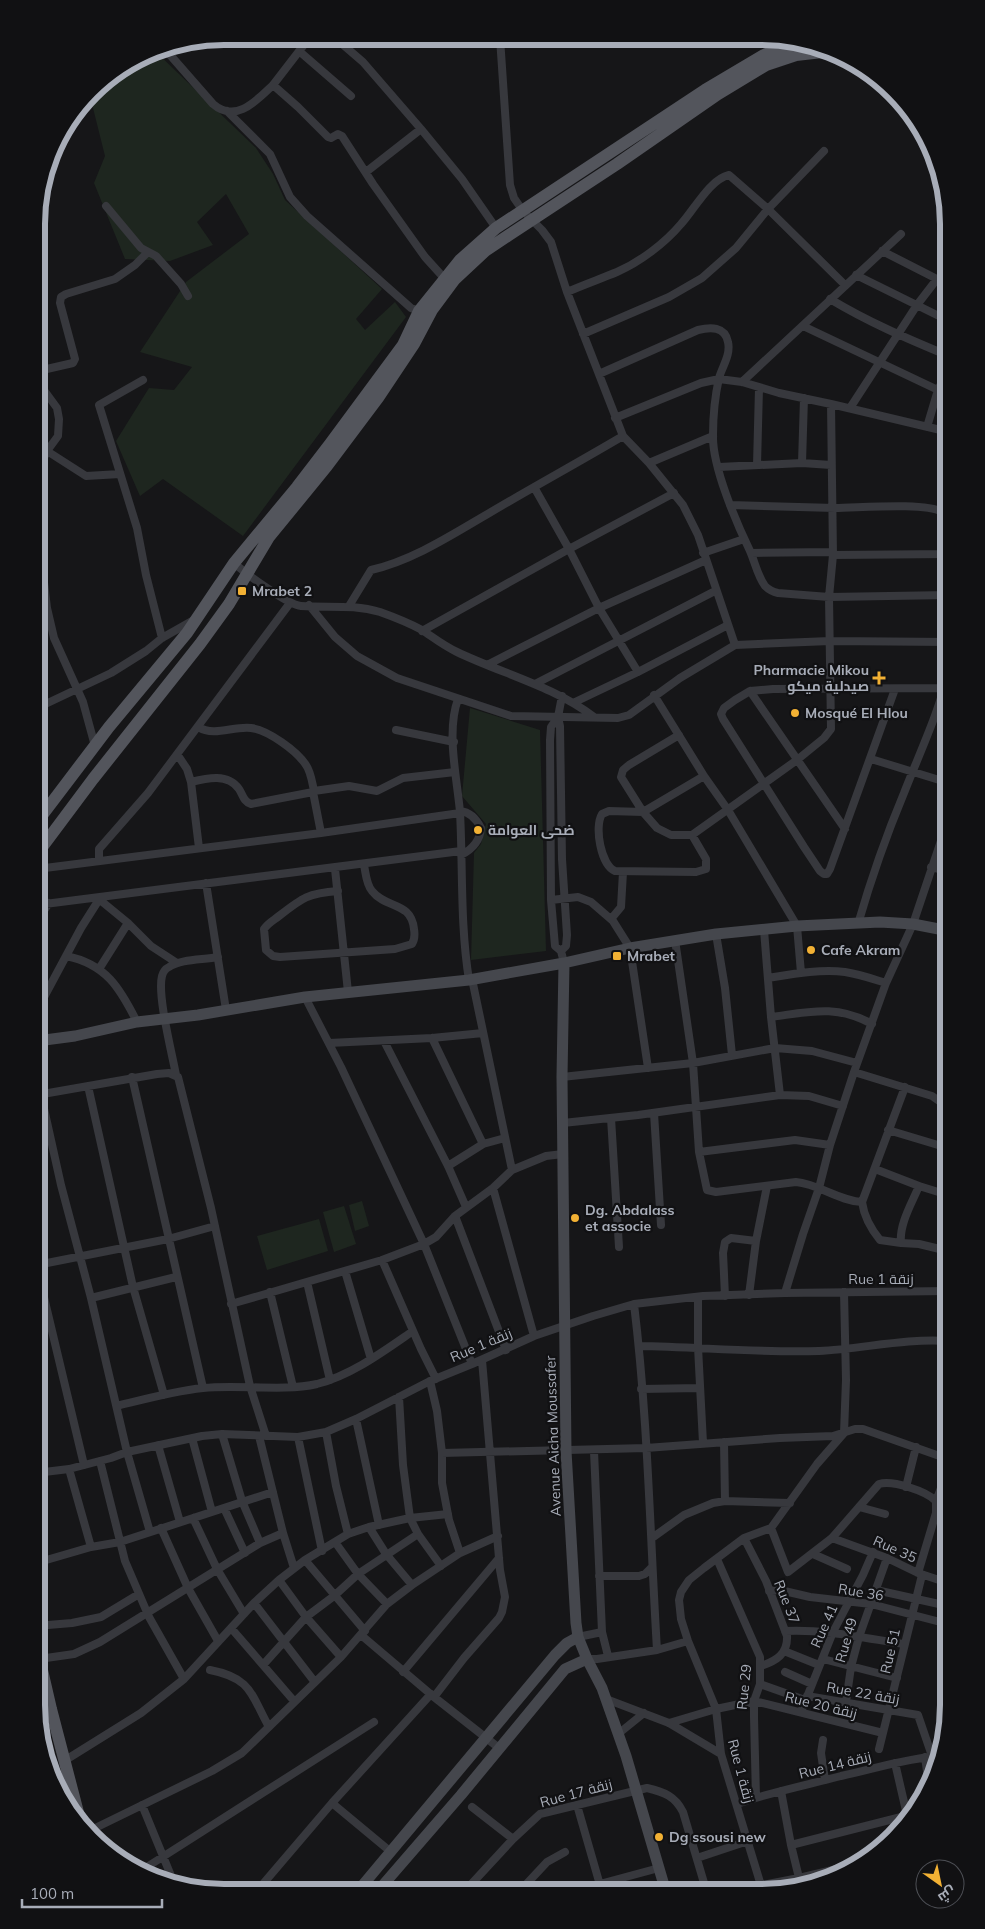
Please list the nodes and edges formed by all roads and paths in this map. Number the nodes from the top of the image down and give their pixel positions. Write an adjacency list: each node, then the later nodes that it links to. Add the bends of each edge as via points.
1 (304, 45): 5 (street)
2 (343, 45): 11 (street, via 363,62)
3 (500, 45): 16 (street, via 510,185 514,198)
4 (784, 47): 16 (main road, via 764,54 646,128)
5 (299, 51): 8 (street); 9 (street)
6 (169, 53): 10 (street, via 213,104)
7 (815, 53): 16 (main road, via 766,64 616,164)
8 (273, 85): 10 (street, via 251,106); 13 (street, via 328,137 342,136)
9 (351, 96)
10 (227, 111): 28 (street, via 270,154 290,197 307,216)
11 (421, 129): 13 (street); 17 (street)
12 (824, 151): 15 (street)
13 (366, 172): 22 (street)
14 (106, 206): 20 (street)
15 (768, 209): 23 (street); 24 (street, via 733,177 724,176 700,199 682,224 651,250 619,271); 31 (street, via 736,248 702,278 687,288)
16 (527, 216): 17 (main road); 24 (street, via 550,242); 72 (main road, via 455,278 378,398 269,537)
17 (496, 228): 22 (main road)
18 (901, 234): 19 (street)
19 (882, 251): 21 (street); 27 (street, via 937,279)
20 (148, 252): 25 (street, via 156,256); 35 (street, via 116,279 61,297 75,358 68,365)
21 (856, 275): 23 (street); 27 (street)
22 (444, 278): 28 (main road)
23 (845, 285): 26 (street)
24 (567, 292): 31 (street)
25 (188, 296)
26 (830, 299): 30 (street); 32 (street)
27 (917, 305): 29 (street); 32 (street)
28 (419, 311): 71 (main road, via 403,345 297,487)
29 (940, 316)
30 (803, 326): 34 (street); 39 (street)
31 (583, 334): 36 (street)
32 (898, 334): 33 (street); 34 (street)
33 (940, 352)
34 (880, 362): 42 (street); 46 (street)
35 (45, 370)
36 (599, 374): 37 (street, via 686,335 714,327 726,336 729,345); 47 (street)
37 (719, 379): 39 (street); 47 (street, via 701,383); 51 (street)
38 (142, 380): 59 (street, via 99,405)
39 (742, 382): 41 (street)
40 (940, 386): 42 (street)
41 (759, 388): 44 (street); 56 (street)
42 (938, 390): 48 (street)
43 (45, 392): 52 (street, via 57,408 59,419 58,436)
44 (804, 398): 45 (street); 55 (street)
45 (831, 404): 46 (street); 57 (street)
46 (850, 408): 48 (street)
47 (616, 418): 50 (street)
48 (927, 427): 49 (street)
49 (940, 430)
50 (623, 436): 54 (street); 60 (street)
51 (713, 436): 54 (street); 58 (street)
52 (47, 452): 53 (street); 59 (street, via 86,476)
53 (45, 456)
54 (649, 463): 61 (street)
55 (802, 463): 56 (street); 57 (street)
56 (756, 465): 58 (street)
57 (831, 465): 63 (street)
58 (718, 467): 62 (street)
59 (120, 474): 84 (street, via 137,528)
60 (534, 487): 66 (street); 79 (street, via 424,550 391,566 372,570)
61 (674, 493): 66 (street); 70 (street, via 690,518)
62 (730, 504): 63 (street); 65 (street)
63 (831, 508): 64 (street, via 912,507); 68 (street)
64 (940, 511)
65 (744, 539): 67 (street); 70 (street)
66 (569, 549): 80 (street); 83 (street)
67 (751, 553): 68 (street); 76 (street, via 758,574 771,591)
68 (833, 554): 69 (street); 76 (street)
69 (940, 554)
70 (704, 556): 74 (street); 80 (street)
71 (234, 563): 72 (street); 81 (main road)
72 (247, 575): 77 (street); 127 (main road, via 200,644)
73 (45, 589): 93 (street, via 52,632)
74 (716, 591): 82 (street); 85 (street)
75 (940, 595): 76 (street)
76 (829, 597): 86 (street)
77 (290, 603): 78 (street); 105 (street)
78 (309, 605): 79 (street); 99 (street, via 334,637 358,656 397,678)
79 (348, 606): 83 (street, via 380,612)
80 (599, 608): 85 (street); 89 (street)
81 (198, 618): 84 (street); 109 (main road)
82 (728, 625): 88 (street); 90 (street)
83 (422, 631): 89 (street, via 444,646)
84 (162, 638): 93 (street, via 129,662)
85 (619, 640): 90 (street); 91 (street)
86 (830, 641): 87 (street); 88 (street); 95 (street)
87 (940, 642)
88 (735, 645): 97 (street)
89 (487, 665): 91 (street)
90 (638, 672): 101 (street)
91 (535, 684): 98 (street)
92 (940, 688): 94 (street)
93 (78, 689): 102 (street); 109 (street)
94 (895, 689): 95 (street); 112 (street)
95 (831, 690): 96 (street); 111 (street, via 830,729)
96 (750, 691): 111 (street); 118 (street, via 724,708 721,714)
97 (654, 695): 104 (street, via 629,715); 107 (street)
98 (562, 696): 101 (street); 103 (street)
99 (458, 699): 103 (street, via 511,716); 108 (street, via 453,714)
100 (940, 699): 114 (street)
101 (575, 702): 104 (street)
102 (45, 704)
103 (558, 717): 104 (street); 141 (street); 142 (street, via 550,727)
104 (594, 717)
105 (198, 727): 110 (street); 119 (street, via 206,732 252,728 270,736 302,760 309,771)
106 (396, 730): 108 (street)
107 (679, 735): 115 (street); 123 (street, via 623,770 622,780)
108 (454, 742): 113 (street)
109 (95, 746): 121 (main road)
110 (177, 754): 117 (street, via 188,769); 131 (street, via 99,849)
111 (797, 760): 118 (street); 124 (street)
112 (871, 760): 114 (street); 124 (street)
113 (455, 772): 119 (street, via 404,778 377,791 349,786); 122 (street)
114 (912, 773): 116 (street); 148 (street)
115 (704, 776): 120 (street); 123 (street)
116 (940, 781)
117 (191, 782): 119 (street, via 228,780 251,804); 129 (street)
118 (763, 783): 120 (street); 124 (street, via 823,874 830,869)
119 (313, 792): 125 (street)
120 (728, 810): 126 (street); 150 (street)
121 (45, 812)
122 (460, 812): 125 (street); 130 (street); 130 (street, via 469,813 481,828 472,849)
123 (643, 812): 126 (street, via 657,828 671,835); 137 (street, via 609,811 600,817 598,833 605,863 611,870)
124 (845, 828)
125 (321, 833): 129 (street)
126 (692, 835): 137 (street, via 706,860 704,871)
127 (45, 843)
128 (940, 843): 133 (street)
129 (199, 848): 131 (street)
130 (461, 853): 132 (street); 164 (street, via 465,954)
131 (99, 861): 134 (street)
132 (364, 865): 135 (street); 156 (street, via 368,886 387,902 404,908 412,919 415,938 412,944 404,947)
133 (931, 867): 136 (street); 149 (street)
134 (45, 868)
135 (336, 868): 138 (street); 139 (street)
136 (940, 870)
137 (624, 872): 146 (street, via 621,907)
138 (206, 883): 140 (street); 159 (street)
139 (338, 891): 156 (street); 156 (street, via 308,896 288,909 264,929 264,945 269,953 280,957)
140 (100, 899): 143 (street); 147 (street); 157 (street)
141 (564, 899): 142 (street); 146 (street, via 584,898); 158 (street, via 566,946)
142 (551, 900): 158 (street, via 555,946)
143 (49, 903): 144 (street); 145 (street)
144 (45, 904)
145 (45, 909)
146 (611, 919): 155 (street)
147 (128, 923): 160 (street, via 151,946); 161 (street)
148 (858, 924): 149 (street); 150 (street)
149 (913, 924): 151 (street); 165 (street)
150 (797, 926): 152 (street); 162 (street)
151 (940, 929)
152 (764, 930): 153 (street); 163 (street)
153 (716, 934): 154 (street); 180 (street)
154 (675, 940): 155 (street); 181 (street)
155 (630, 948): 158 (street); 183 (street)
156 (344, 952): 166 (street)
157 (66, 956): 161 (street); 167 (street)
158 (562, 957): 164 (street); 187 (street, Avenue Aicha Moussafer)
159 (218, 958): 160 (street); 169 (street)
160 (176, 963): 171 (street, via 168,967 162,977)
161 (99, 969): 172 (street, via 121,994)
162 (801, 973): 163 (street); 165 (street, via 843,972)
163 (768, 978): 170 (street)
164 (471, 979): 166 (street); 174 (street)
165 (886, 983): 173 (street)
166 (348, 992): 168 (street)
167 (45, 995)
168 (304, 997): 169 (street); 178 (street)
169 (226, 1010): 171 (street)
170 (771, 1017): 173 (street, via 827,1010 840,1011); 179 (street)
171 (166, 1019): 172 (street); 185 (street)
172 (137, 1022): 176 (street)
173 (872, 1024): 182 (street)
174 (483, 1033): 175 (street); 200 (street)
175 (432, 1038): 177 (street); 201 (street)
176 (45, 1040)
177 (384, 1041): 178 (street); 206 (street)
178 (329, 1043): 222 (street)
179 (775, 1048): 180 (street); 182 (street, via 812,1051); 191 (street)
180 (732, 1055): 181 (street)
181 (693, 1063): 183 (street); 194 (street)
182 (858, 1063): 184 (street)
183 (648, 1068): 187 (street)
184 (854, 1072): 189 (street); 193 (street)
185 (176, 1075): 186 (street); 218 (street)
186 (132, 1077): 188 (street); 219 (street)
187 (562, 1077): 198 (street, Avenue Aicha Moussafer)
188 (88, 1086): 190 (street); 223 (street)
189 (904, 1087): 192 (street, via 932,1096); 199 (street)
190 (45, 1094)
191 (780, 1095): 193 (street, via 809,1096); 194 (street)
192 (940, 1102)
193 (843, 1106): 202 (street)
194 (696, 1108): 195 (street); 204 (street)
195 (654, 1113): 196 (street); 217 (street)
196 (611, 1118): 198 (street); 224 (street)
197 (45, 1119): 226 (street)
198 (563, 1122): 205 (street, Avenue Aicha Moussafer)
199 (888, 1130): 203 (street); 207 (street)
200 (505, 1138): 201 (street); 208 (street)
201 (483, 1144): 206 (street)
202 (830, 1145): 204 (street, via 795,1140); 212 (street)
203 (940, 1146)
204 (699, 1152): 209 (street, via 709,1191)
205 (563, 1154): 208 (street, via 546,1156); 244 (street, Avenue Aicha Moussafer)
206 (448, 1166): 215 (street)
207 (875, 1169): 210 (street); 214 (street)
208 (512, 1170): 211 (street)
209 (767, 1186): 212 (street, via 796,1182); 220 (street)
210 (919, 1186): 213 (street); 221 (street, via 906,1217)
211 (493, 1188): 215 (street); 246 (street)
212 (819, 1188): 214 (street); 236 (street)
213 (940, 1192)
214 (862, 1202): 221 (street, via 872,1231 880,1240)
215 (466, 1207): 216 (street)
216 (455, 1216): 222 (street, via 436,1237); 250 (street)
217 (661, 1225)
218 (215, 1226): 219 (street); 242 (street)
219 (168, 1239): 223 (street); 230 (street)
220 (756, 1241): 237 (street); 238 (street, via 731,1238 725,1242)
221 (901, 1243): 225 (street)
222 (424, 1244): 227 (street); 254 (street)
223 (125, 1246): 226 (street); 232 (street)
224 (619, 1247)
225 (940, 1249)
226 (79, 1256): 228 (street); 240 (street)
227 (382, 1260): 229 (street); 245 (street)
228 (45, 1265)
229 (345, 1271): 231 (street); 252 (street)
230 (176, 1278): 232 (street); 259 (street)
231 (307, 1282): 234 (street); 255 (street)
232 (134, 1287): 240 (street); 262 (street)
233 (940, 1291): 235 (street, Rue 1 زنقة)
234 (270, 1292): 242 (street); 258 (street)
235 (844, 1292): 236 (street, Rue 1 زنقة); 251 (street)
236 (785, 1293): 237 (street, Rue 1 زنقة)
237 (750, 1295): 238 (street, Rue 1 زنقة)
238 (725, 1296): 239 (street, Rue 1 زنقة)
239 (698, 1297): 243 (street, Rue 1 زنقة); 249 (street)
240 (91, 1298): 264 (street)
241 (45, 1301): 284 (street)
242 (231, 1304): 257 (street)
243 (634, 1304): 244 (street, Rue 1 زنقة); 248 (street)
244 (566, 1325): 246 (street, Rue 1 زنقة); 279 (street, Avenue Aicha Moussafer)
245 (413, 1331): 252 (street); 256 (street)
246 (534, 1336): 250 (street, Rue 1 زنقة)
247 (940, 1341): 251 (street)
248 (639, 1346): 249 (street); 261 (street)
249 (698, 1347): 251 (street, via 762,1352); 260 (street)
250 (506, 1350): 253 (street, Rue 1 زنقة)
251 (844, 1350): 267 (street)
252 (371, 1359): 255 (street)
253 (482, 1360): 254 (street, Rue 1 زنقة); 278 (street)
254 (472, 1364): 256 (street, Rue 1 زنقة)
255 (330, 1380): 258 (street)
256 (433, 1380): 263 (street, Rue 1 زنقة); 281 (street)
257 (250, 1386): 258 (street); 259 (street); 269 (street)
258 (293, 1386)
259 (203, 1388): 262 (street)
260 (700, 1388): 261 (street); 273 (street)
261 (641, 1389): 276 (street)
262 (164, 1395): 264 (street)
263 (398, 1397): 265 (street, Rue 1 زنقة); 300 (street)
264 (117, 1406): 280 (street)
265 (356, 1419): 266 (street, Rue 1 زنقة); 302 (street)
266 (326, 1432): 270 (street, Rue 1 زنقة); 308 (street)
267 (844, 1433): 272 (street); 275 (street, via 863,1429); 293 (street)
268 (222, 1434): 269 (street, Rue 1 زنقة); 271 (street, Rue 1 زنقة); 290 (street)
269 (262, 1436): 270 (street, Rue 1 زنقة); 289 (street)
270 (298, 1436): 318 (street)
271 (192, 1438): 274 (street, Rue 1 زنقة); 296 (street)
272 (724, 1442): 273 (street); 291 (street)
273 (703, 1444): 276 (street)
274 (158, 1445): 280 (street, Rue 1 زنقة); 301 (street)
275 (916, 1447): 282 (street); 287 (street)
276 (646, 1448): 277 (street); 311 (street)
277 (594, 1450): 279 (street); 336 (street)
278 (490, 1451): 279 (street); 281 (street); 310 (street)
279 (566, 1451): 362 (street, Avenue Aicha Moussafer)
280 (126, 1452): 283 (street, Rue 1 زنقة); 306 (street)
281 (442, 1453): 297 (street, via 442,1483)
282 (940, 1455)
283 (100, 1461): 284 (street, Rue 1 زنقة); 314 (street)
284 (84, 1465): 285 (street, Rue 1 زنقة)
285 (69, 1469): 286 (street, Rue 1 زنقة); 317 (street)
286 (45, 1472)
287 (906, 1487): 292 (street); 294 (street, via 880,1484)
288 (940, 1491): 292 (street, Rue 51)
289 (273, 1492): 290 (street); 307 (street)
290 (242, 1501): 295 (street); 316 (street)
291 (725, 1501): 293 (street); 311 (street, via 684,1515)
292 (936, 1501): 335 (street, Rue 51, via 936,1513)
293 (790, 1503): 305 (street)
294 (859, 1507): 298 (street); 313 (street)
295 (224, 1508): 296 (street); 320 (street)
296 (212, 1512): 299 (street)
297 (448, 1514): 300 (street); 321 (street)
298 (885, 1514)
299 (193, 1518): 301 (street); 332 (street)
300 (410, 1518): 302 (street); 309 (street)
301 (180, 1522): 304 (street)
302 (379, 1525): 303 (street)
303 (369, 1527): 308 (street); 322 (street)
304 (161, 1528): 306 (street); 340 (street)
305 (770, 1528): 312 (street, Rue 1 زنقة); 323 (street, via 788,1572)
306 (150, 1532): 314 (street)
307 (283, 1533): 316 (street); 331 (street)
308 (348, 1534): 315 (street)
309 (418, 1534): 322 (street); 329 (street)
310 (498, 1536): 321 (street); 324 (street)
311 (652, 1538): 330 (street)
312 (744, 1538): 326 (street, Rue 1 زنقة); 342 (street, Rue 37)
313 (832, 1538): 319 (street, Rue 35); 323 (street)
314 (120, 1542): 317 (street); 343 (street)
315 (335, 1542): 318 (street); 334 (street)
316 (260, 1543): 320 (street)
317 (91, 1547): 327 (street)
318 (322, 1551): 328 (street)
319 (873, 1552): 325 (street, Rue 35); 346 (street, Rue 41)
320 (245, 1553): 332 (street)
321 (460, 1553): 329 (street)
322 (386, 1554): 334 (street); 339 (street)
323 (813, 1554): 333 (street)
324 (499, 1558): 379 (street); 387 (street, via 505,1597 502,1612)
325 (887, 1558): 335 (street, Rue 35); 341 (street, Rue 49)
326 (717, 1559): 366 (street, Rue 1 زنقة, via 689,1580 681,1592 679,1608); 376 (street, Rue 29, via 755,1644)
327 (45, 1560)
328 (305, 1560): 331 (street); 344 (street)
329 (441, 1566): 339 (street)
330 (652, 1567): 336 (street, via 639,1576); 368 (street)
331 (294, 1568): 337 (street)
332 (217, 1569): 340 (street); 352 (street)
333 (847, 1569)
334 (358, 1574): 344 (street); 348 (street)
335 (920, 1574): 338 (street, Rue 35); 345 (street, Rue 51)
336 (599, 1576): 359 (street)
337 (278, 1580): 347 (street); 354 (street)
338 (940, 1580)
339 (412, 1585): 348 (street)
340 (188, 1588): 351 (street); 364 (street)
341 (876, 1590): 345 (street); 349 (street, Rue 49)
342 (769, 1591): 346 (street, Rue 36, via 780,1590); 358 (street, Rue 37)
343 (139, 1594): 351 (street); 356 (street, via 101,1617)
344 (334, 1596): 354 (street); 361 (street)
345 (916, 1598): 350 (street); 353 (street, Rue 51)
346 (848, 1602): 349 (street, Rue 36); 360 (street, Rue 41)
347 (254, 1603): 352 (street); 365 (street)
348 (387, 1604): 361 (street)
349 (870, 1604): 353 (street, Rue 36); 363 (street, Rue 49)
350 (940, 1604)
351 (147, 1612): 372 (street, via 100,1642 74,1654); 382 (street)
352 (244, 1614): 357 (street)
353 (911, 1614): 355 (street, Rue 36); 367 (street, Rue 51)
354 (306, 1617): 365 (street); 371 (street)
355 (940, 1622)
356 (45, 1625)
357 (231, 1628): 364 (street); 375 (street)
358 (786, 1630): 360 (street); 369 (street, Rue 37)
359 (602, 1632): 362 (street); 370 (street)
360 (833, 1632): 363 (street); 374 (street, Rue 41)
361 (363, 1633): 371 (street); 379 (street)
362 (578, 1637): 373 (street, Avenue Aicha Moussafer); 402 (street, via 555,1655)
363 (859, 1637): 367 (street); 377 (street, Rue 49)
364 (218, 1641): 382 (street)
365 (285, 1641): 375 (street); 383 (street)
366 (688, 1641): 368 (street); 393 (street, Rue 1 زنقة)
367 (903, 1644): 381 (street, Rue 51)
368 (657, 1650): 370 (street)
369 (784, 1652): 374 (street); 376 (street, via 779,1658)
370 (608, 1656): 373 (street)
371 (341, 1657): 383 (street)
372 (45, 1658)
373 (587, 1659): 389 (street, Avenue Aicha Moussafer); 404 (street, via 564,1669)
374 (821, 1662): 377 (street); 386 (street, Rue 41)
375 (262, 1665): 391 (street)
376 (760, 1666): 385 (street, Rue 29)
377 (851, 1667): 381 (street); 392 (street, Rue 49)
378 (210, 1670): 399 (street, via 235,1677 250,1691)
379 (403, 1672): 387 (street)
380 (785, 1672): 386 (street)
381 (896, 1678): 394 (street, Rue 51)
382 (184, 1679): 408 (street, via 141,1714)
383 (314, 1680): 391 (street)
384 (45, 1683): 408 (main road)
385 (760, 1684): 388 (street, Rue 22 زنقة); 390 (street, Rue 29)
386 (812, 1684): 388 (street, Rue 41)
387 (432, 1696): 402 (street); 414 (street)
388 (806, 1698): 392 (street, Rue 22 زنقة); 395 (street, Rue 41)
389 (606, 1699): 396 (street); 401 (street, Avenue Aicha Moussafer)
390 (754, 1701): 393 (street); 395 (street, Rue 20 زنقة); 413 (street, Rue 29)
391 (294, 1702): 399 (street)
392 (846, 1702): 394 (street, Rue 22 زنقة)
393 (716, 1709): 398 (street); 406 (street, Rue 1 زنقة)
394 (888, 1710): 400 (street, Rue 51); 407 (street, Rue 22 زنقة, via 920,1717)
395 (801, 1712): 400 (street, Rue 20 زنقة)
396 (644, 1713): 398 (street); 401 (street)
397 (374, 1722): 428 (street)
398 (669, 1723): 406 (street)
399 (269, 1728): 417 (street, via 242,1753)
400 (882, 1733): 405 (street, Rue 51)
401 (618, 1734): 411 (street, Avenue Aicha Moussafer)
402 (487, 1738): 404 (street); 426 (street)
403 (823, 1740): 410 (street, via 821,1753)
404 (499, 1748): 436 (street)
405 (879, 1749)
406 (721, 1754): 415 (street, Rue 1 زنقة)
407 (932, 1756): 409 (street, Rue 14 زنقة)
408 (64, 1761): 416 (main road)
409 (896, 1764): 410 (street, Rue 14 زنقة); 420 (street)
410 (825, 1780): 412 (street, Rue 14 زنقة)
411 (636, 1790): 418 (street, Rue 17 زنقة); 429 (street, Rue 17 زنقة, via 658,1790 678,1802); 431 (street, Avenue Aicha Moussafer)
412 (781, 1791): 413 (street, Rue 14 زنقة); 425 (street)
413 (756, 1797): 415 (street, Rue 14 زنقة)
414 (332, 1803): 426 (street); 434 (street)
415 (737, 1804): 424 (street, Rue 1 زنقة)
416 (76, 1805)
417 (142, 1805): 422 (street); 428 (street)
418 (577, 1805): 423 (street, Rue 17 زنقة, via 540,1814); 439 (street)
419 (472, 1807): 423 (street)
420 (908, 1807)
421 (900, 1817): 425 (street)
422 (94, 1829)
423 (513, 1839): 437 (street, Rue 17 زنقة)
424 (748, 1841): 429 (street); 442 (street, Rue 1 زنقة)
425 (791, 1845): 433 (street)
426 (391, 1852): 435 (street)
427 (565, 1852): 438 (street, via 547,1862)
428 (162, 1857): 430 (street); 432 (street)
429 (697, 1858): 441 (street, Rue 17 زنقة)
430 (147, 1867)
431 (659, 1868): 439 (street); 440 (street, Avenue Aicha Moussafer)
432 (170, 1876)
433 (800, 1880)
434 (263, 1884)
435 (365, 1884)
436 (384, 1884)
437 (471, 1884)
438 (526, 1884)
439 (600, 1884)
440 (664, 1884)
441 (704, 1884)
442 (761, 1884)

